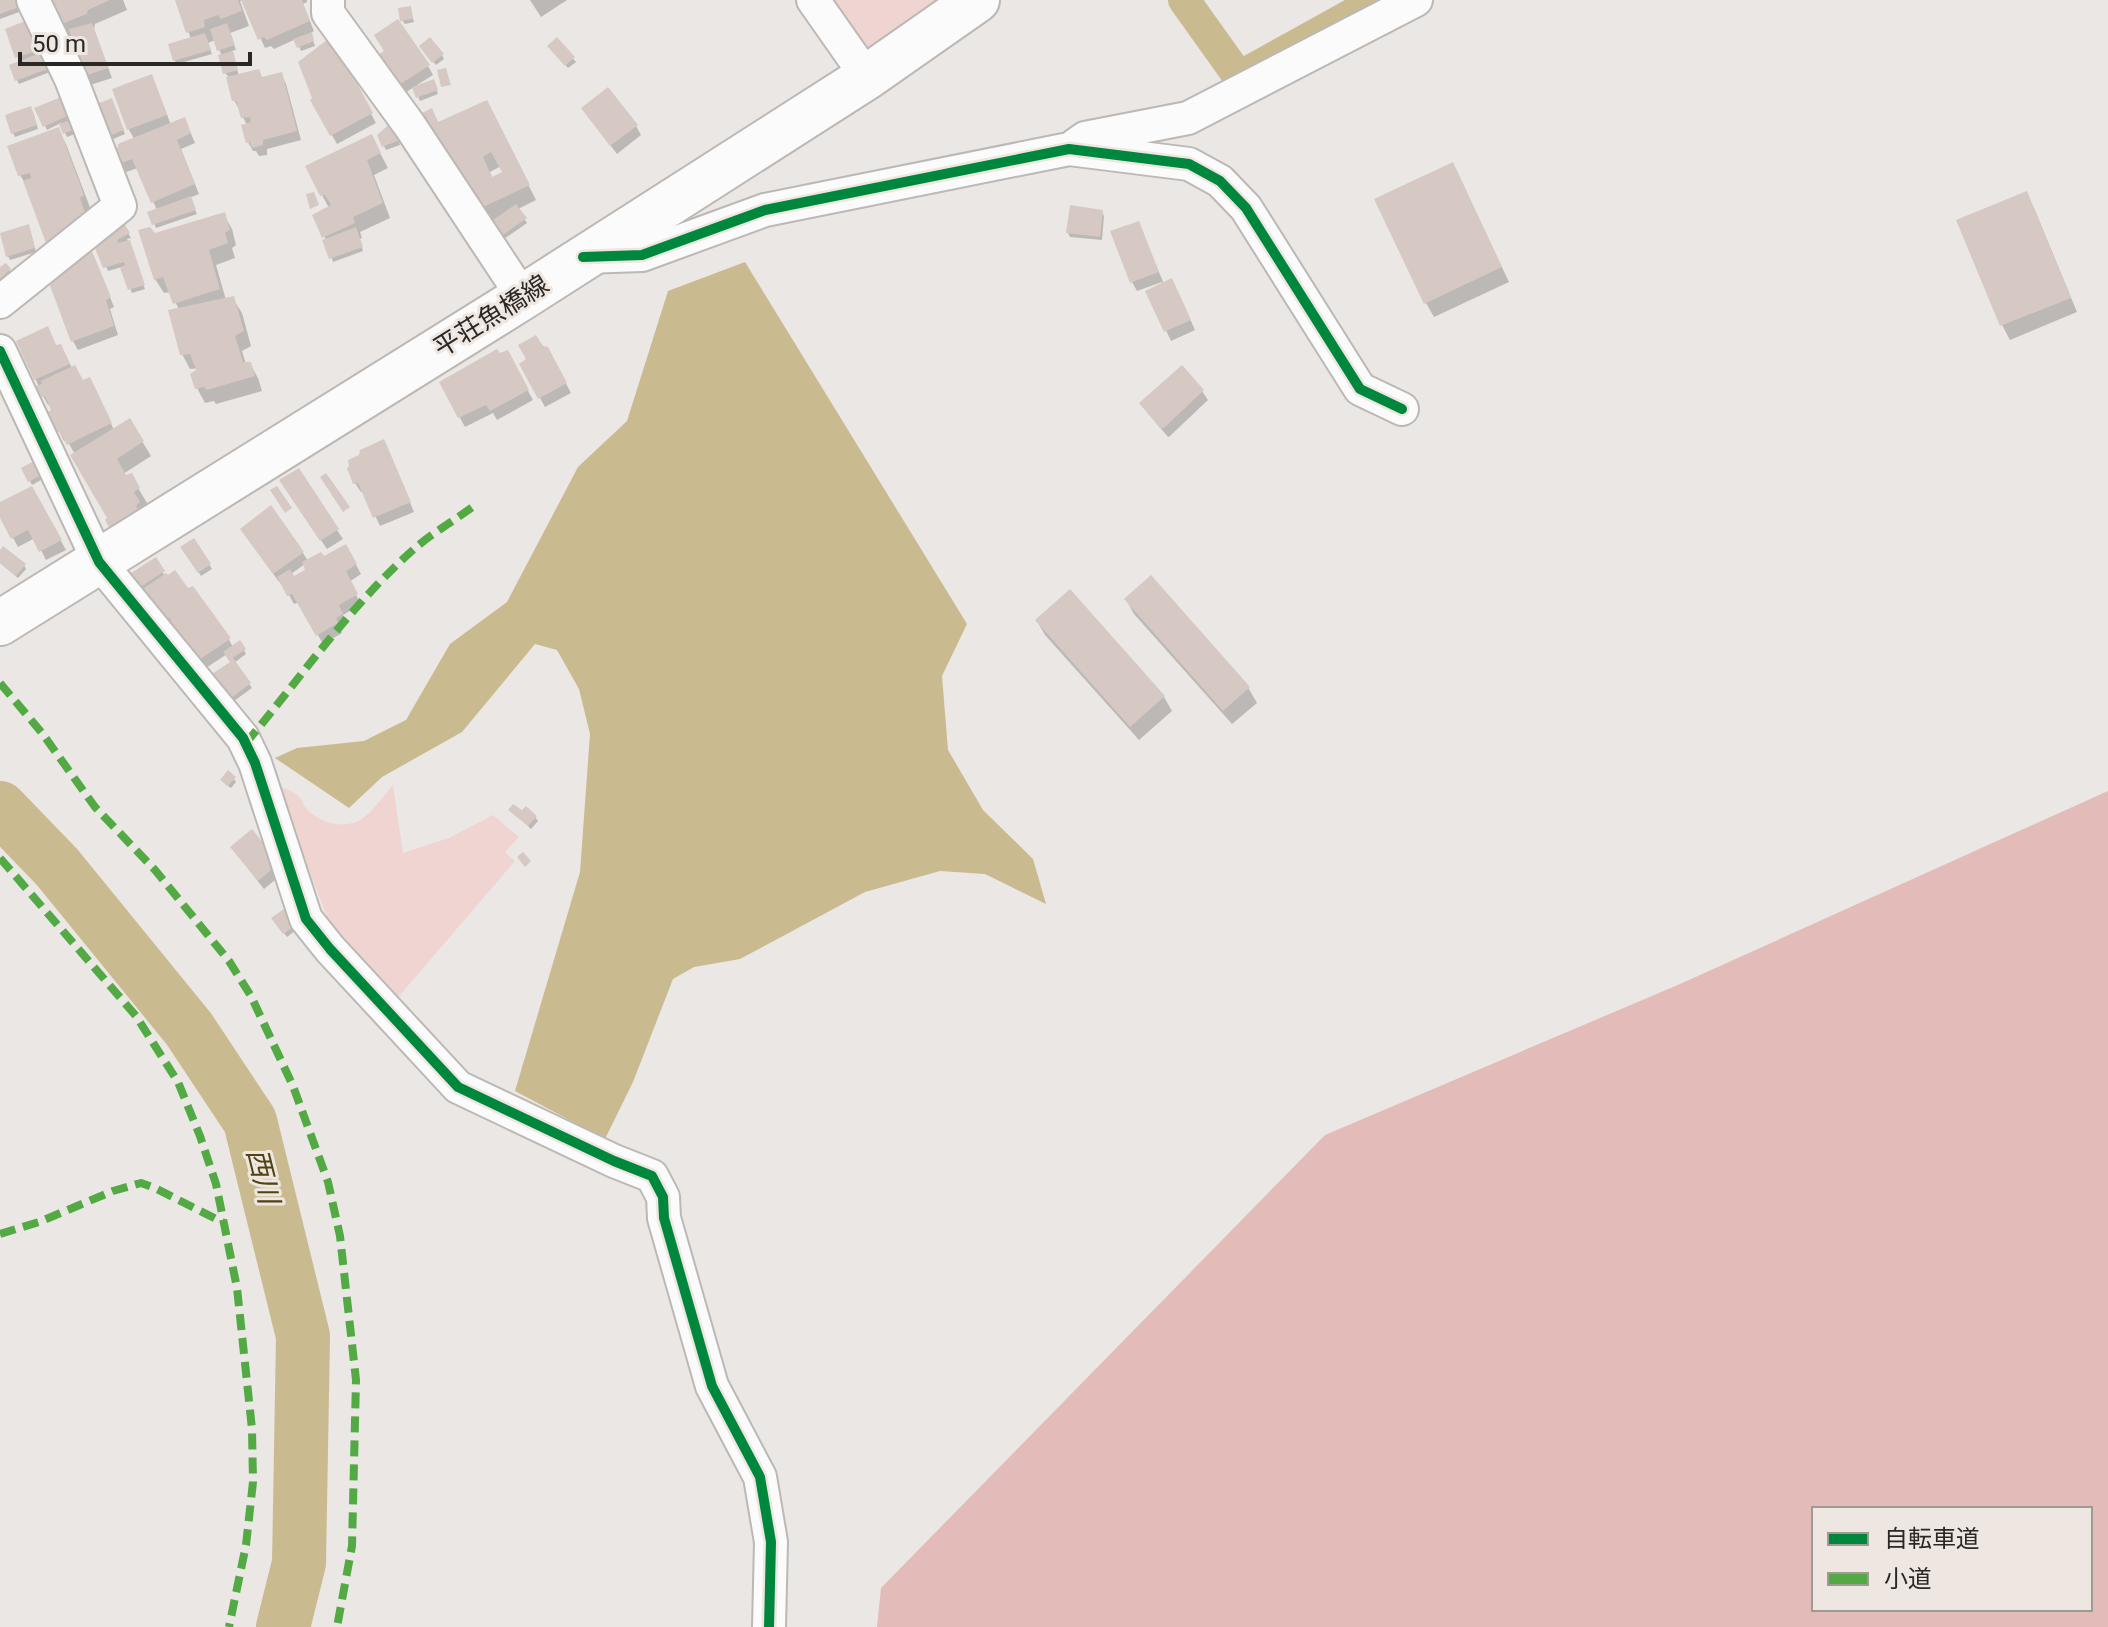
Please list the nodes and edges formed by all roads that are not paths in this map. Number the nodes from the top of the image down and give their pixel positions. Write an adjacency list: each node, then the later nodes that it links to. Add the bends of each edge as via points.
1 (33, 0): 10 (street, via 71,79 120,206)
2 (328, 0): 9 (street, via 328,13)
3 (813, 0): 6 (street)
4 (977, 0): 6 (main road, 平荘魚橋線)
5 (1416, 0): 7 (street, via 1188,118 1085,138)
6 (867, 77): 8 (main road, 平荘魚橋線)
7 (1069, 149): 8 (street, via 765,210 642,255); 12 (street, via 1189,164 1220,181 1246,208 1360,389)
8 (583, 257): 9 (main road, 平荘魚橋線)
9 (523, 297): 13 (main road, 平荘魚橋線)
10 (0, 302)
11 (0, 351): 13 (street)
12 (1402, 409)
13 (99, 562): 14 (main road, 平荘魚橋線); 15 (street, via 243,738 306,919 330,949 458,1087 652,1176 663,1197 664,1218 712,1386 760,1477 771,1542)
14 (0, 623)
15 (769, 1627)

